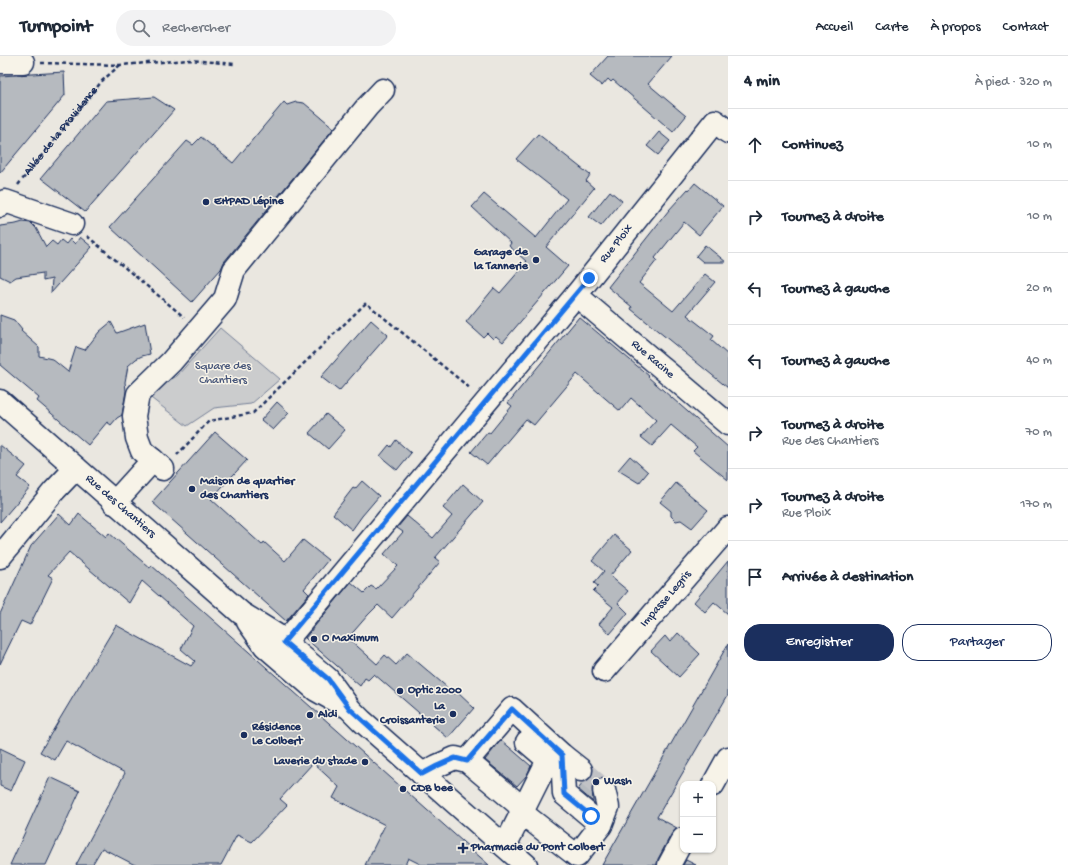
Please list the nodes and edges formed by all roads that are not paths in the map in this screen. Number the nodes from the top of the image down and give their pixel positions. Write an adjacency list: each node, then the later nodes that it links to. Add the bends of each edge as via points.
1 (0, 62): 2 (street)
2 (23, 62)
3 (383, 90): 11 (street, via 234,270 225,299 171,362 138,394 134,416 137,438 142,451 158,465)
4 (722, 126): 7 (street, Rue Ploix)
5 (2, 204): 6 (street)
6 (72, 224)
7 (576, 294): 9 (street, Rue Racine); 15 (street, Rue Ploix)
8 (0, 401): 10 (street, Rue des Chantiers)
9 (728, 424)
10 (76, 468): 11 (street, Rue des Chantiers); 13 (street)
11 (114, 502): 14 (street, Rue des Chantiers)
12 (728, 528): 16 (street, Impasse Legris)
13 (0, 557)
14 (241, 613): 15 (street, Rue des Chantiers); 17 (street, Rue des Chantiers, via 265,646 316,690)
15 (284, 642): 17 (street, Rue des Chantiers, via 328,679)
16 (604, 670)
17 (350, 709): 23 (street, Rue des Chantiers)
18 (502, 720): 19 (street, via 512,709); 21 (street); 26 (street, via 548,760)
19 (562, 755): 22 (street); 27 (street, via 564,794)
20 (728, 758): 24 (street)
21 (467, 761): 23 (street, via 455,758); 26 (street, via 518,804)
22 (581, 770)
23 (422, 774): 29 (street, Rue des Chantiers)
24 (715, 781)
25 (604, 790): 27 (street, via 608,807)
26 (522, 813): 27 (street, via 576,856); 29 (street)
27 (600, 825)
28 (680, 845): 31 (street)
29 (505, 846): 30 (street, Rue des Chantiers)
30 (526, 865)
31 (669, 865)

